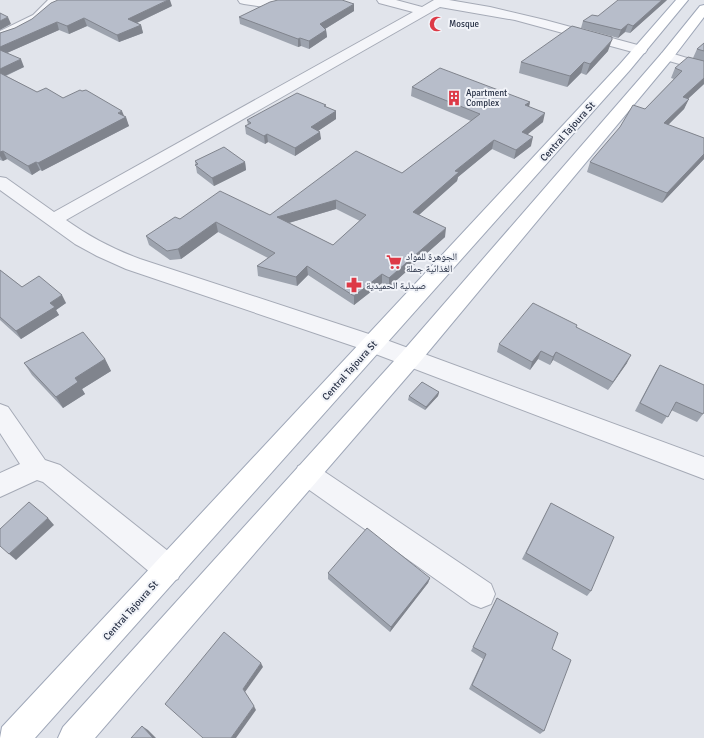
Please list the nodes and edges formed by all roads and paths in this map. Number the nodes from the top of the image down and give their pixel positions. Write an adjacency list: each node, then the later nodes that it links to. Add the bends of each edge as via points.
1 (54, 0): 9 (street, via 49,10 33,21)
2 (244, 0): 3 (street, via 271,4)
3 (286, 0)
4 (383, 0): 8 (street)
5 (682, 0): 10 (main road, Central Tajoura St)
6 (441, 1): 8 (street); 10 (street, via 496,12)
7 (704, 9): 11 (main road)
8 (422, 11): 14 (street)
9 (0, 36)
10 (640, 50): 15 (main road, Central Tajoura St)
11 (667, 56): 12 (street); 16 (main road)
12 (704, 67)
13 (0, 182): 14 (street)
14 (55, 219): 15 (street, via 82,240 133,264)
15 (373, 344): 16 (street); 22 (main road, Central Tajoura St)
16 (411, 358): 18 (street); 20 (main road)
17 (0, 414): 19 (street)
18 (704, 468)
19 (37, 470): 21 (street); 22 (street, via 51,473)
20 (308, 474): 23 (street); 25 (main road)
21 (0, 486)
22 (168, 568): 24 (main road, Central Tajoura St)
23 (481, 594)
24 (13, 738)
25 (74, 738)

